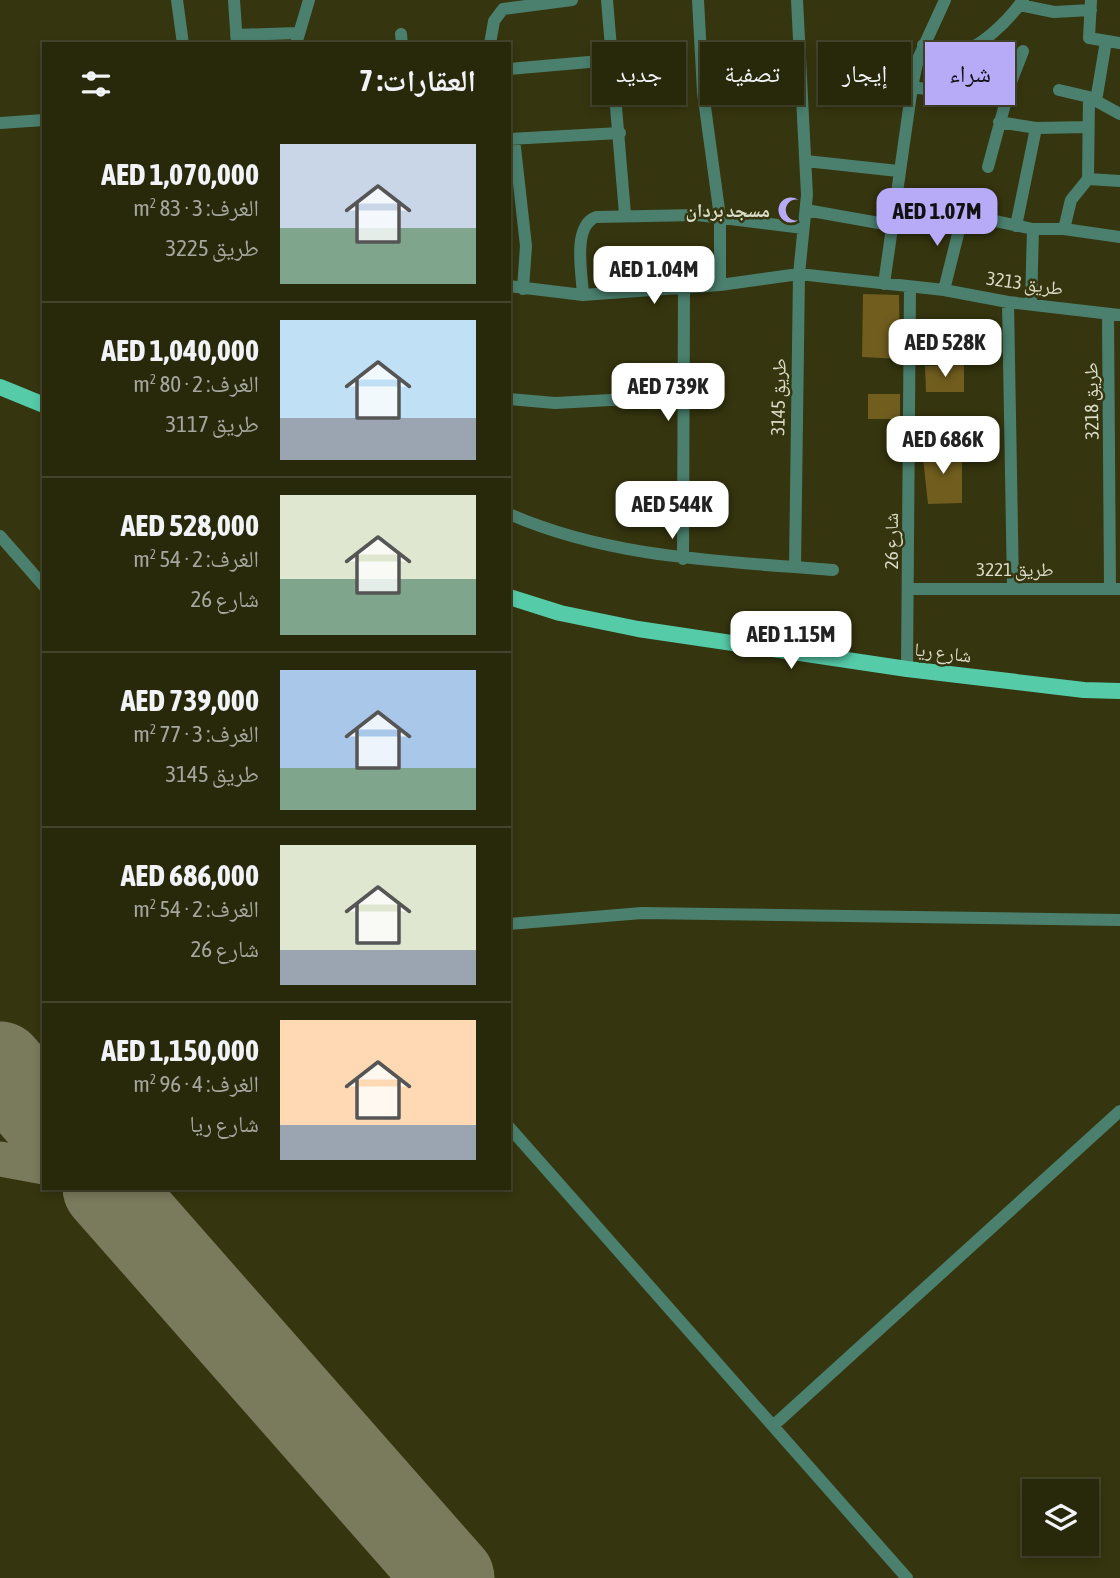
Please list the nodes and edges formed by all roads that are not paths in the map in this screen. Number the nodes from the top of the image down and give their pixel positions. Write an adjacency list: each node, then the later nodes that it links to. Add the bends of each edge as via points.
1 (177, 0): 14 (street)
2 (234, 0): 12 (street)
3 (309, 0): 11 (street)
4 (572, 0): 15 (street, via 503,9 494,21)
5 (607, 0): 16 (street)
6 (698, 0): 46 (street, via 703,92)
7 (797, 0): 37 (street, طريق 3145)
8 (944, 0): 18 (street)
9 (1021, 2): 10 (street, via 1054,12); 18 (street, via 968,50 949,54)
10 (1091, 5): 13 (street, via 1089,38)
11 (297, 38): 12 (street)
12 (237, 39)
13 (1106, 41): 17 (street); 26 (street)
14 (183, 42)
15 (490, 42)
16 (610, 42)
17 (1120, 43)
18 (923, 45): 23 (street)
19 (1023, 51): 22 (street)
20 (592, 62): 21 (street)
21 (511, 69)
22 (1015, 73)
23 (912, 87): 24 (street); 39 (street)
24 (925, 88)
25 (1059, 90): 26 (street)
26 (1093, 99): 29 (street); 33 (street)
27 (617, 105): 35 (street)
28 (1004, 105): 31 (street)
29 (1120, 114)
30 (42, 120): 32 (street)
31 (999, 122): 34 (street); 38 (street)
32 (0, 123)
33 (1088, 127): 34 (street); 40 (street)
34 (1036, 128): 48 (street)
35 (620, 133): 36 (street); 45 (street)
36 (511, 139): 56 (street, via 526,246)
37 (806, 161): 39 (street); 44 (street, طريق 3145)
38 (988, 167)
39 (898, 171): 42 (street)
40 (1088, 179): 41 (street); 51 (street, via 1071,200)
41 (1120, 181)
42 (894, 198): 43 (street); 47 (street)
43 (951, 210)
44 (806, 211): 47 (street); 49 (street, طريق 3145)
45 (625, 214): 46 (street); 60 (street, via 596,217 584,225)
46 (720, 217): 49 (street); 55 (street)
47 (890, 225): 54 (street)
48 (1016, 226): 50 (street); 59 (street, via 963,214)
49 (803, 228): 53 (street, طريق 3145)
50 (1033, 229): 51 (street); 62 (street)
51 (1064, 229): 52 (street)
52 (1120, 237)
53 (799, 274): 54 (street, طريق 3213); 55 (street, طريق 3213); 73 (street, طريق 3145)
54 (884, 284): 57 (street, طريق 3213)
55 (720, 285): 58 (street, طريق 3213)
56 (516, 287): 60 (street, طريق 3213)
57 (910, 287): 59 (street, طريق 3213); 78 (street, شارع 26)
58 (684, 288): 60 (street, طريق 3213); 65 (street)
59 (944, 290): 61 (street, طريق 3213)
60 (583, 295)
61 (1008, 302): 62 (street, طريق 3213); 76 (street)
62 (1031, 304): 63 (street, طريق 3213)
63 (1114, 314): 68 (street, طريق 3218)
64 (0, 387): 67 (main road)
65 (685, 397): 66 (street, via 555,403); 72 (street)
66 (511, 400)
67 (42, 404)
68 (1115, 404): 69 (street, طريق 3218)
69 (1115, 488): 77 (street, طريق 3218)
70 (511, 515): 72 (street, via 569,537)
71 (0, 536): 75 (street)
72 (683, 559): 73 (street)
73 (795, 567): 74 (street)
74 (833, 570)
75 (42, 584)
76 (1013, 587): 77 (street, طريق 3221); 78 (street, طريق 3221)
77 (1115, 588)
78 (910, 589): 80 (street, شارع 26)
79 (511, 598): 80 (main road, شارع ريا, via 612,625)
80 (907, 669): 81 (main road, شارع ريا)
81 (1084, 690): 82 (main road, شارع ريا); 83 (main road, شارع ريا)
82 (1120, 691)
83 (1120, 700)
84 (1120, 920): 85 (street, via 642,913)
85 (511, 925)
86 (1120, 1111): 88 (street)
87 (511, 1129): 88 (street)
88 (774, 1425): 89 (street)
89 (907, 1578)

